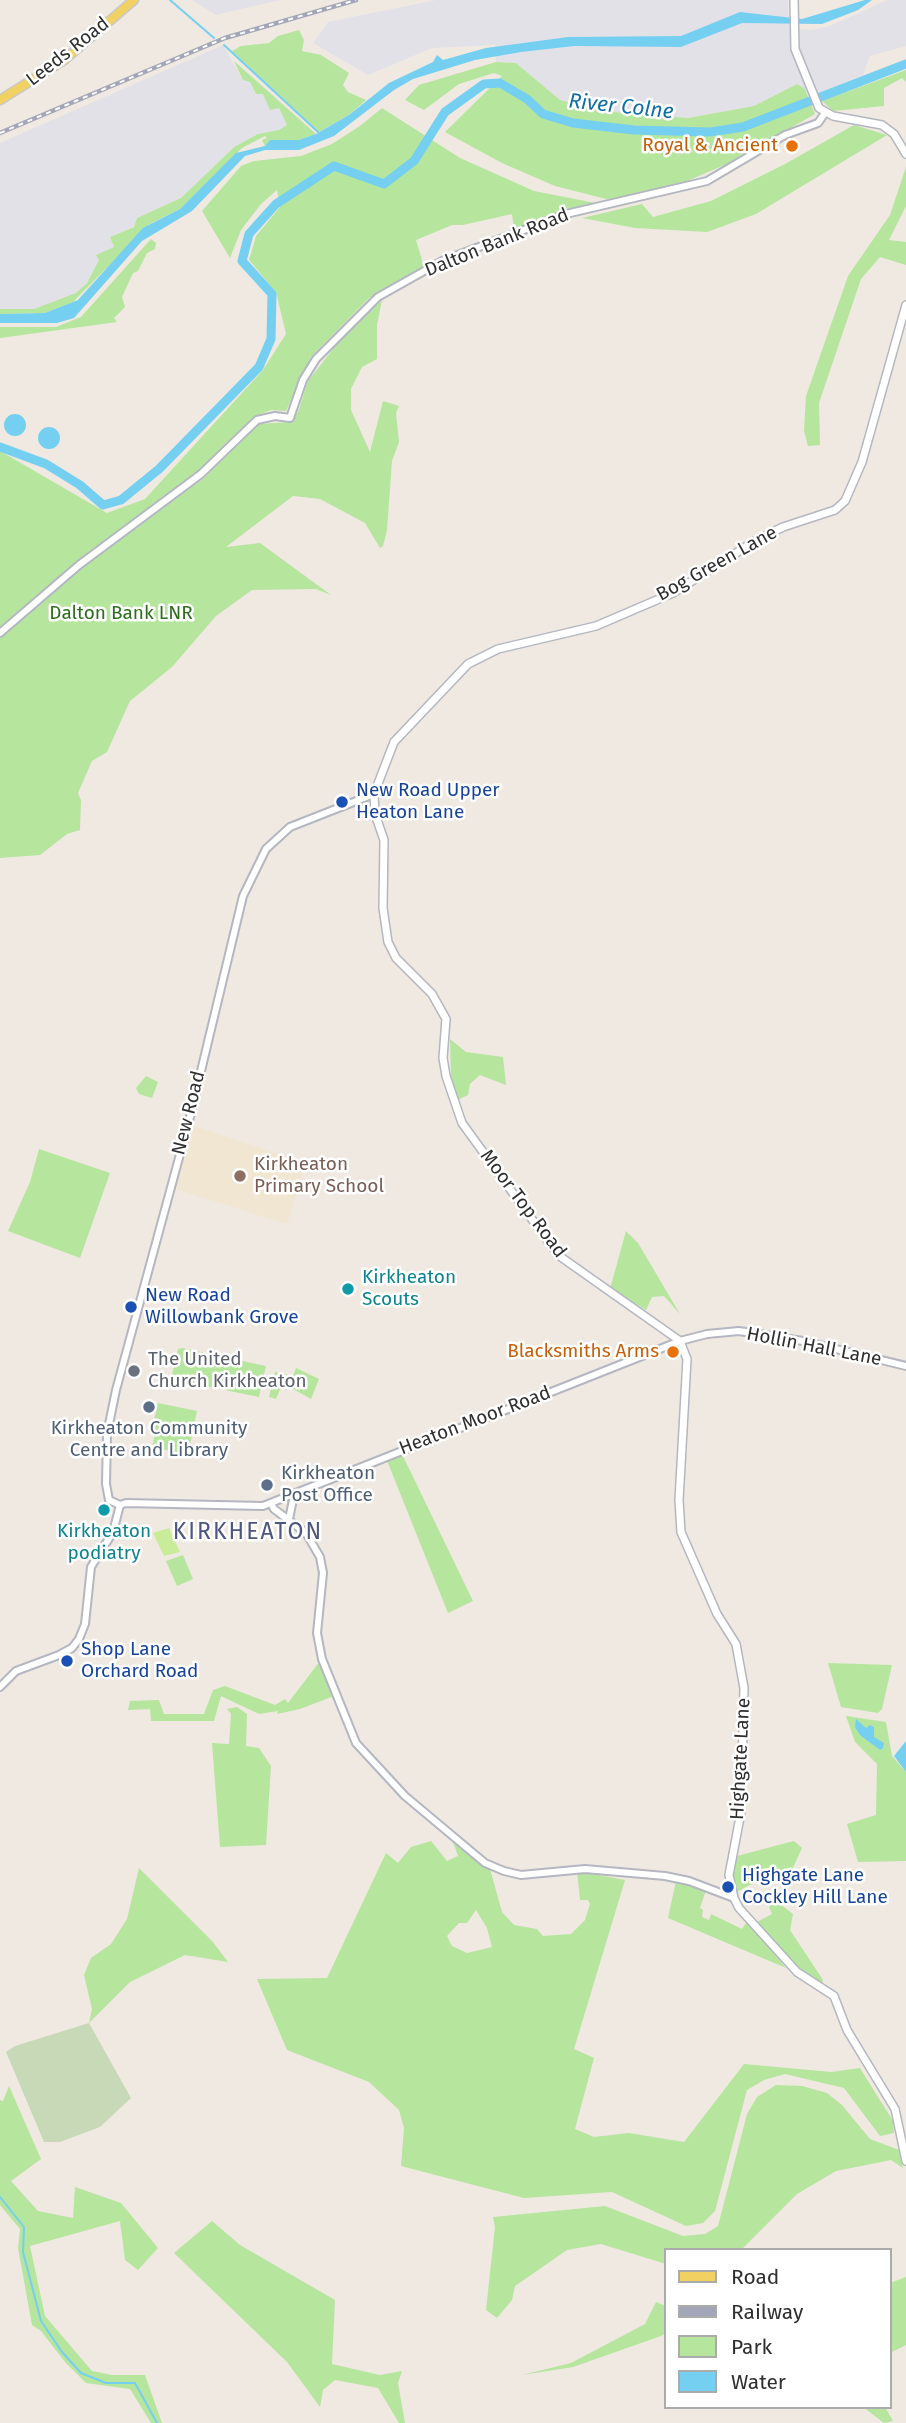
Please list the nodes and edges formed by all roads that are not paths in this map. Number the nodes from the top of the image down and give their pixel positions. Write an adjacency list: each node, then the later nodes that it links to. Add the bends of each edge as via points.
1 (134, 0): 3 (main road, Leeds Road, via 64,60)
2 (794, 0): 4 (main road, via 799,61 808,86)
3 (0, 100)
4 (826, 113): 5 (main road, via 882,125 894,134); 7 (street, Dalton Bank Road, via 818,123 785,135 717,177 687,188 566,214 442,261 378,298 316,359 290,418 257,420 201,474 79,565)
5 (906, 154)
6 (906, 304): 8 (main road, Bog Green Lane, via 862,462 840,506 774,532 673,593 596,626 498,649 468,664 400,734)
7 (0, 633)
8 (374, 794): 9 (main road, Moor Top Road, via 384,840 383,908 388,942 396,958 432,994 446,1020 443,1058 462,1123 558,1255); 13 (street, New Road, via 290,827 266,849 243,897 189,1121 122,1359 107,1434 108,1500)
9 (680, 1341): 10 (street, Hollin Hall Lane, via 739,1331); 11 (street, Heaton Moor Road); 16 (main road, Highgate Lane, via 687,1359 681,1532 717,1614 736,1644 744,1688 741,1812 729,1875)
10 (906, 1366)
11 (294, 1495): 12 (street, Heaton Moor Road); 14 (street)
12 (271, 1503): 13 (street, Heaton Moor Road, via 250,1507); 14 (street)
13 (120, 1505): 15 (street, via 113,1532 91,1567 83,1628 72,1648 16,1671)
14 (289, 1519): 16 (street, via 306,1533 320,1557 323,1575 317,1633 347,1723 366,1756 405,1796 485,1863 504,1871 521,1875 585,1869 665,1877)
15 (0, 1686)
16 (734, 1898): 17 (main road, via 787,1962 834,1996 847,2030 895,2109)
17 (906, 2161)

